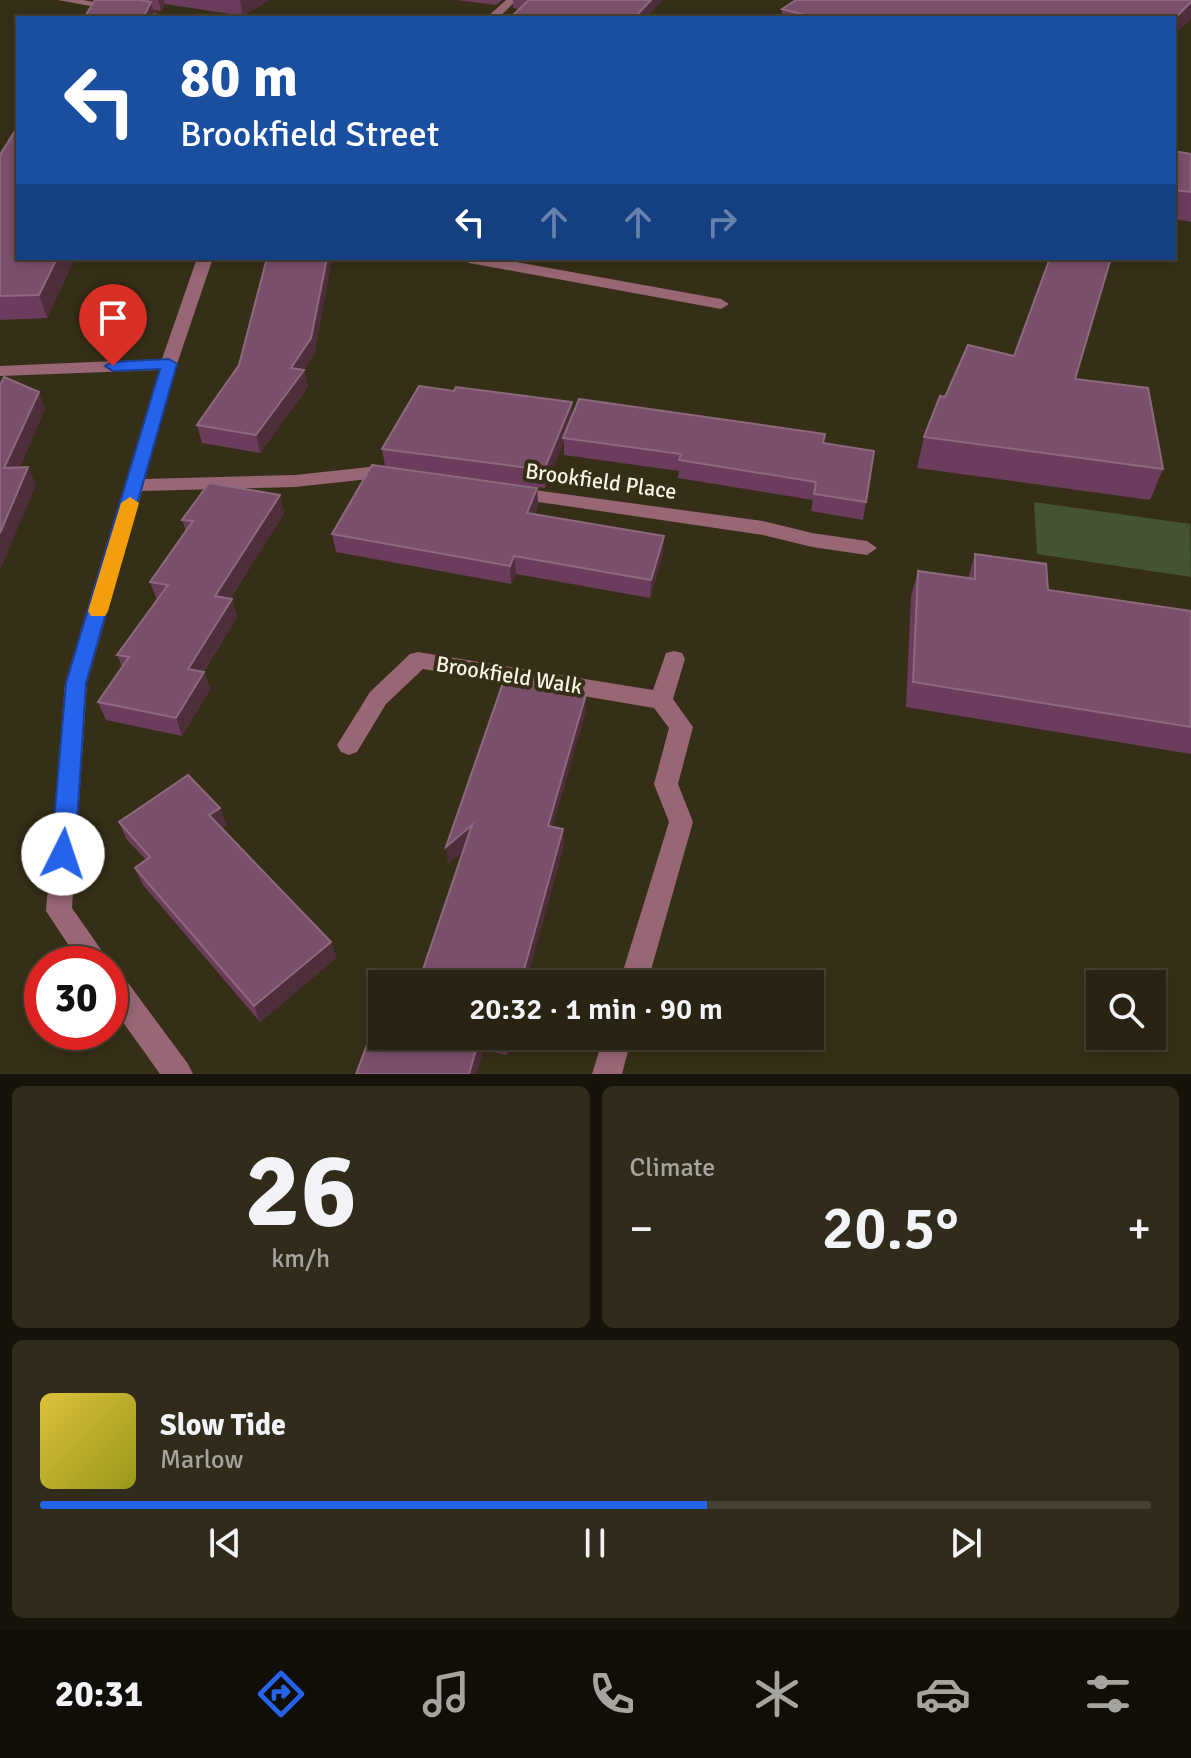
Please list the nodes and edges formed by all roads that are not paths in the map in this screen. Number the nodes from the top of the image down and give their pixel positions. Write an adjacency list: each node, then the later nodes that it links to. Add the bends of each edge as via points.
1 (63, 0): 3 (street)
2 (512, 0): 6 (street)
3 (99, 6): 4 (street); 5 (street)
4 (85, 16)
5 (162, 16)
6 (493, 16)
7 (204, 260): 10 (street)
8 (480, 260): 9 (street)
9 (721, 304)
10 (169, 364): 11 (street); 13 (street)
11 (0, 371)
12 (416, 479): 13 (street, via 369,473 295,481)
13 (136, 485): 19 (street, via 76,683 59,911)
14 (494, 490): 15 (street, Brookfield Place)
15 (867, 548)
16 (674, 659): 17 (street)
17 (661, 700): 18 (street, Brookfield Walk, via 418,660 378,698); 20 (street, via 681,727 666,784 681,822)
18 (349, 745)
19 (84, 946)
20 (637, 970)
21 (128, 1006): 23 (street)
22 (614, 1050): 24 (street)
23 (178, 1074)
24 (607, 1074)

